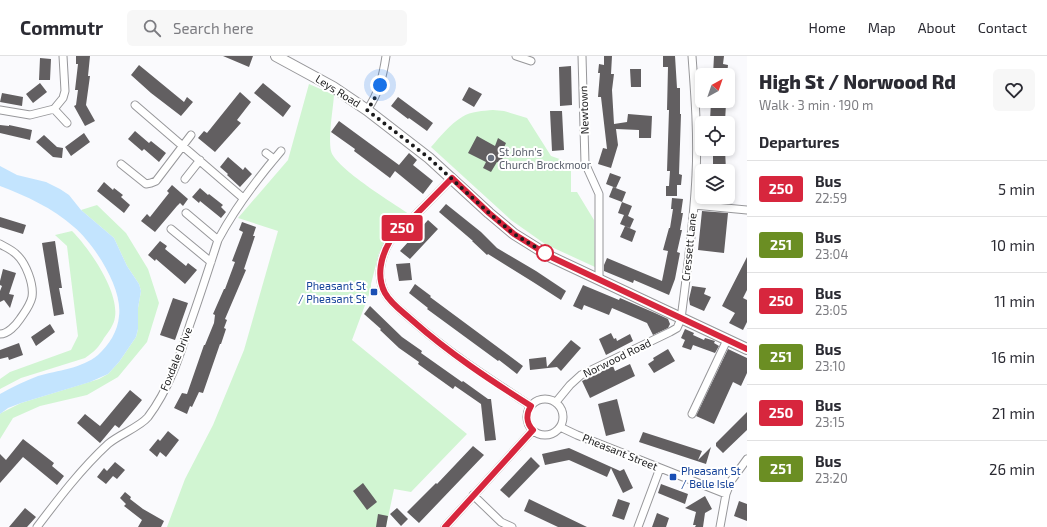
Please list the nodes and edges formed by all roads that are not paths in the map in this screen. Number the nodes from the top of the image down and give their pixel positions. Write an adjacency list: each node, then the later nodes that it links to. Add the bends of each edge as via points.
1 (63, 56): 9 (street, via 65,91)
2 (276, 56): 11 (main road, Leys Road, via 334,87)
3 (386, 56): 11 (street, via 380,85)
4 (516, 56): 7 (street)
5 (582, 56): 30 (street, Newtown, via 586,163 599,194)
6 (692, 56): 23 (street, Cressett Lane, via 696,103)
7 (530, 61)
8 (135, 106): 14 (street)
9 (54, 109): 10 (street, via 30,114); 12 (street)
10 (0, 110)
11 (367, 110): 20 (main road, Leys Road)
12 (67, 123)
13 (191, 135): 14 (street)
14 (183, 145): 18 (street); 19 (street, via 162,174 151,183 146,184)
15 (281, 151): 17 (street, Foxdale Drive)
16 (266, 152): 17 (street)
17 (274, 159): 22 (street, Foxdale Drive)
18 (200, 160): 21 (street); 22 (street)
19 (121, 164)
20 (452, 178): 30 (main road, Leys Road, via 514,234 551,257); 36 (street, via 390,241 383,252 381,282 394,304 426,332 481,374)
21 (184, 179)
22 (243, 198): 27 (street, Foxdale Drive)
23 (694, 205): 24 (street); 31 (street, Cressett Lane)
24 (747, 210)
25 (186, 213): 27 (street)
26 (171, 230): 29 (street)
27 (218, 240): 29 (street, Foxdale Drive)
28 (0, 244): 32 (street, via 23,262 32,286 32,297 27,309 16,325)
29 (211, 262): 44 (street, Foxdale Drive, via 181,352 168,385 156,406 146,419 109,443)
30 (599, 280): 31 (main road, Leys Road)
31 (681, 319): 33 (main road, Leys Road); 35 (street, Norwood Road, via 677,328 670,332 581,375)
32 (0, 334)
33 (727, 340): 34 (main road, Leys Road); 37 (street)
34 (747, 349)
35 (556, 402): 36 (street, via 549,399 537,400); 38 (street, via 563,414)
36 (531, 406): 39 (street, via 527,416 528,424)
37 (692, 414)
38 (560, 427): 39 (street, via 548,435); 41 (street, Pheasant Street)
39 (533, 430): 43 (street)
40 (747, 459): 42 (street)
41 (660, 468): 42 (street, Pheasant Street); 47 (street)
42 (726, 494): 48 (street)
43 (473, 495): 45 (street); 46 (street, via 501,522)
44 (37, 527)
45 (445, 527)
46 (512, 527)
47 (638, 527)
48 (720, 527)

